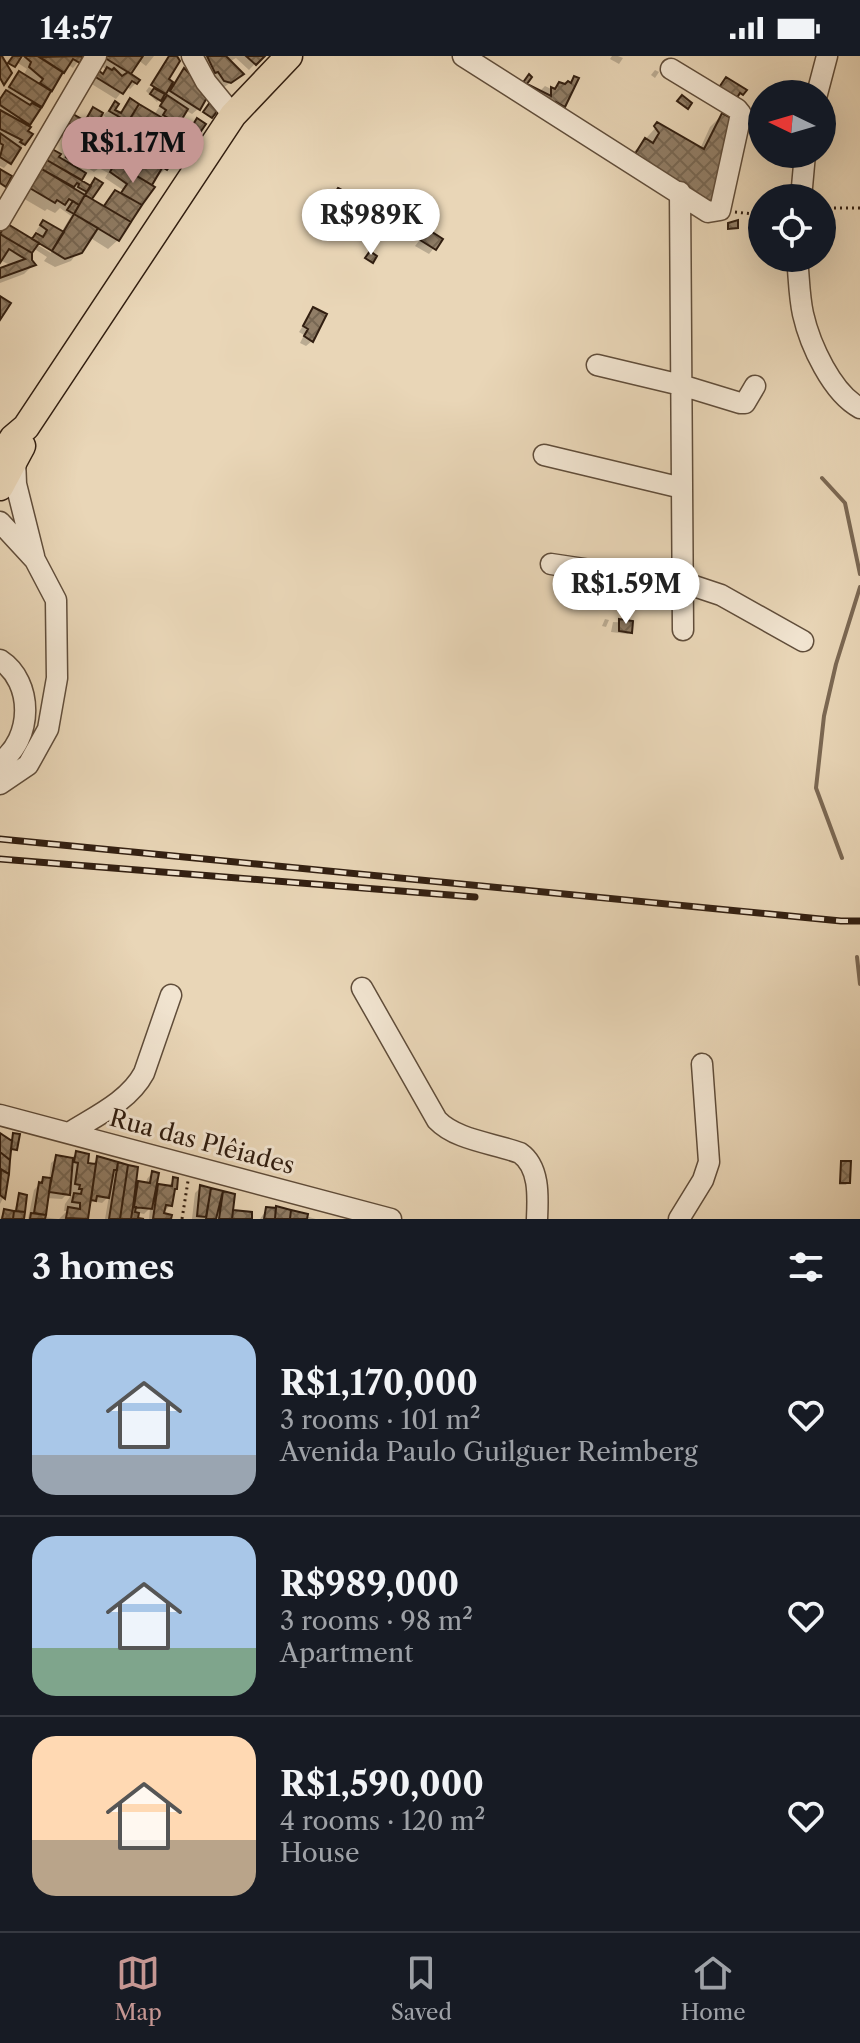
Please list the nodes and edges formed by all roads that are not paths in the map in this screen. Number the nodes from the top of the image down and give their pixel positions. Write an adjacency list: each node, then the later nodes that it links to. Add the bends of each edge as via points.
1 (96, 56): 10 (street)
2 (192, 56): 8 (street)
3 (289, 56): 8 (main road)
4 (463, 56): 9 (street)
5 (827, 56): 7 (street)
6 (671, 69): 9 (street, via 741,114 720,210 708,212)
7 (821, 80)
8 (233, 115): 16 (main road)
9 (680, 192): 13 (street)
10 (0, 220)
11 (798, 272): 15 (street, via 803,314 820,360 848,401)
12 (597, 365): 13 (street)
13 (681, 385): 14 (street, via 745,403); 19 (street)
14 (755, 386)
15 (860, 408)
16 (10, 446): 18 (main road); 21 (street)
17 (544, 455): 19 (street)
18 (0, 487)
19 (682, 488): 23 (street)
20 (0, 522): 21 (street)
21 (35, 560): 28 (street, via 56,600 57,678 48,729 28,765)
22 (551, 564): 23 (street)
23 (683, 584): 24 (street); 25 (street, via 721,595)
24 (683, 630)
25 (803, 641)
26 (0, 660): 27 (street, via 24,690 26,712 19,738)
27 (0, 762)
28 (0, 784)
29 (362, 988): 35 (street, via 437,1120 454,1133 529,1159 536,1180)
30 (171, 995): 33 (street, via 138,1085)
31 (702, 1064): 36 (street, via 709,1162)
32 (0, 1115): 33 (street, Rua das Plêiades)
33 (69, 1133): 34 (street, Rua das Plêiades)
34 (391, 1219)
35 (537, 1219)
36 (679, 1219)

